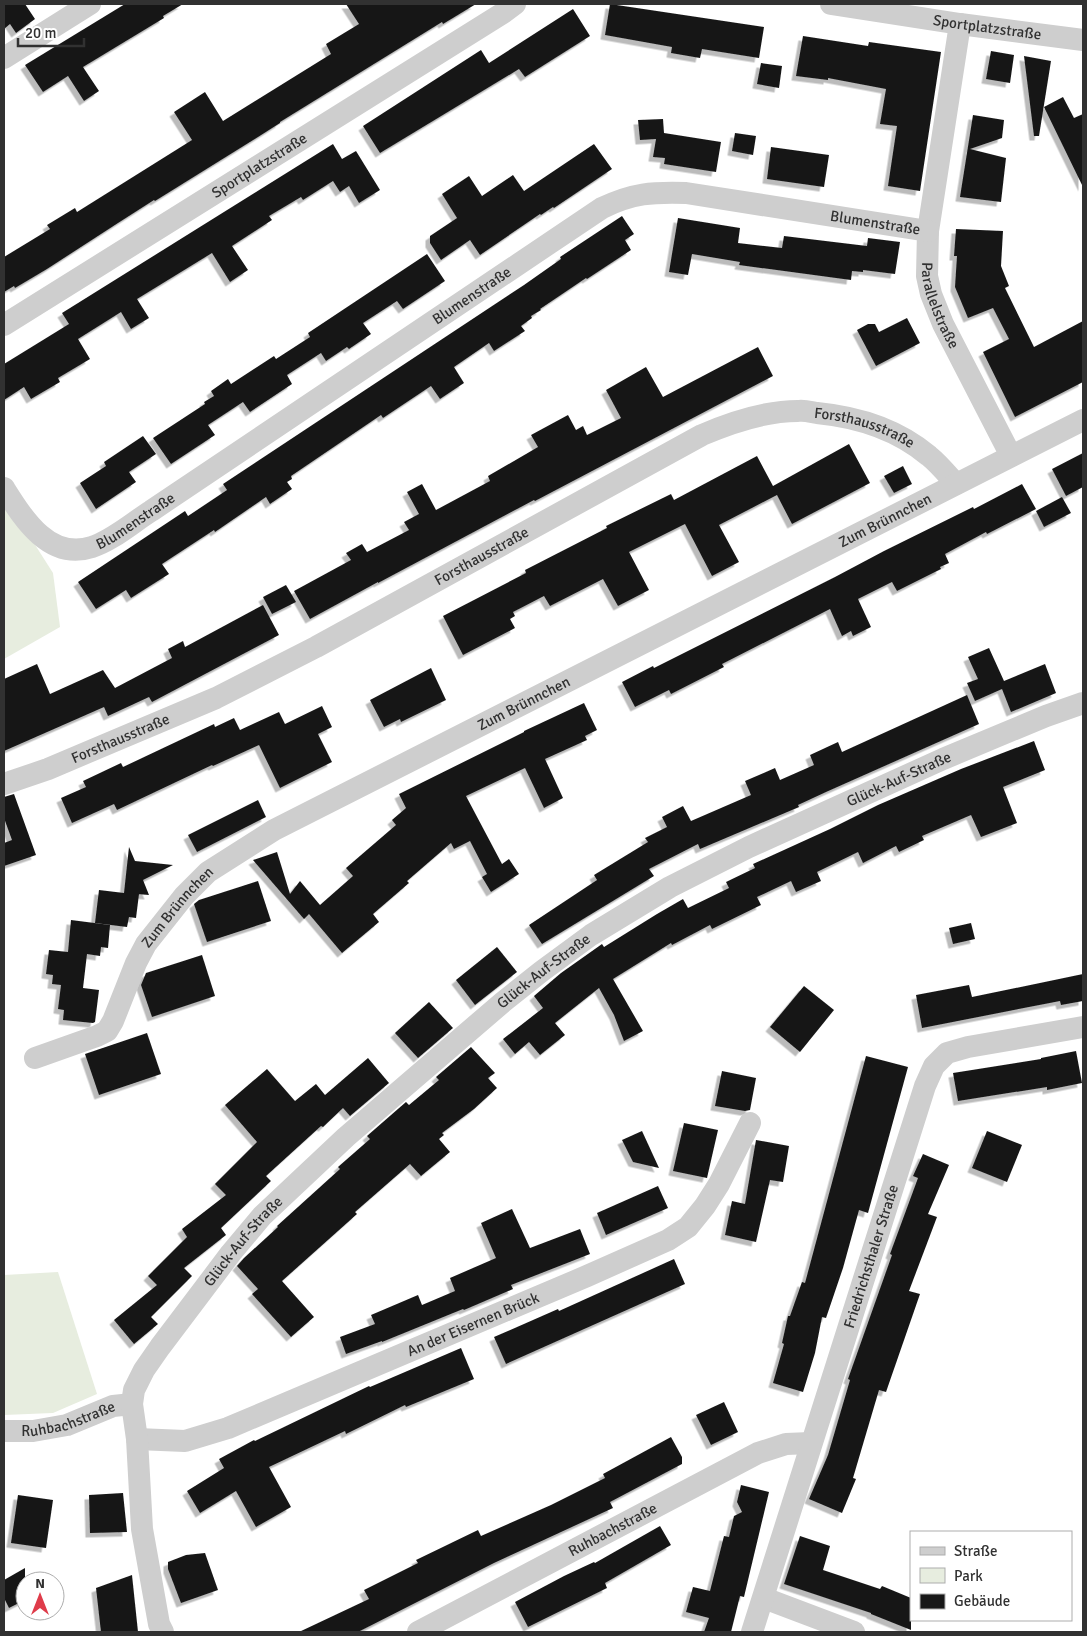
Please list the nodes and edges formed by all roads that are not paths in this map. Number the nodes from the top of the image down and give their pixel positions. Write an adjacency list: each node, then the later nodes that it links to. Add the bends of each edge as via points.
1 (90, 4): 6 (street)
2 (515, 4): 8 (street, Sportplatzstraße)
3 (831, 4): 4 (street, Sportplatzstraße)
4 (960, 24): 5 (street, Sportplatzstraße); 7 (street, Parallelstraße)
5 (1083, 40)
6 (4, 58)
7 (928, 231): 10 (street, Parallelstraße, via 927,276 931,294 943,324); 12 (street, Blumenstraße, via 686,193 635,195 602,208 92,547 74,550 37,534 20,515)
8 (4, 325)
9 (1083, 420): 10 (street, Zum Brünnchen)
10 (1011, 456): 11 (street, Zum Brünnchen)
11 (956, 484): 14 (street, Forsthausstraße, via 903,437 868,422 798,410 727,424 216,698 48,769); 16 (street, Zum Brünnchen, via 274,830 208,872 161,923 136,963 107,1031)
12 (4, 488)
13 (1083, 703): 18 (street, Glück-Auf-Straße, via 943,759 710,866 591,936 542,971 346,1136 262,1216 144,1370 134,1390)
14 (4, 784)
15 (1083, 1027): 21 (street, Friedrichsthaler Straße, via 968,1047 947,1053 934,1066)
16 (35, 1058)
17 (750, 1123): 20 (street, An der Eisernen Brück, via 705,1206 688,1227 668,1240 228,1428 185,1441)
18 (132, 1404): 19 (street, Ruhbachstraße, via 113,1406 67,1425 32,1431); 20 (street)
19 (4, 1431)
20 (137, 1439): 23 (street, via 142,1529)
21 (812, 1443): 22 (street, Friedrichsthaler Straße); 24 (street, Ruhbachstraße, via 786,1444 758,1453)
22 (764, 1598): 25 (street, Friedrichsthaler Straße); 26 (street)
23 (163, 1632)
24 (418, 1632)
25 (752, 1632)
26 (854, 1632)

